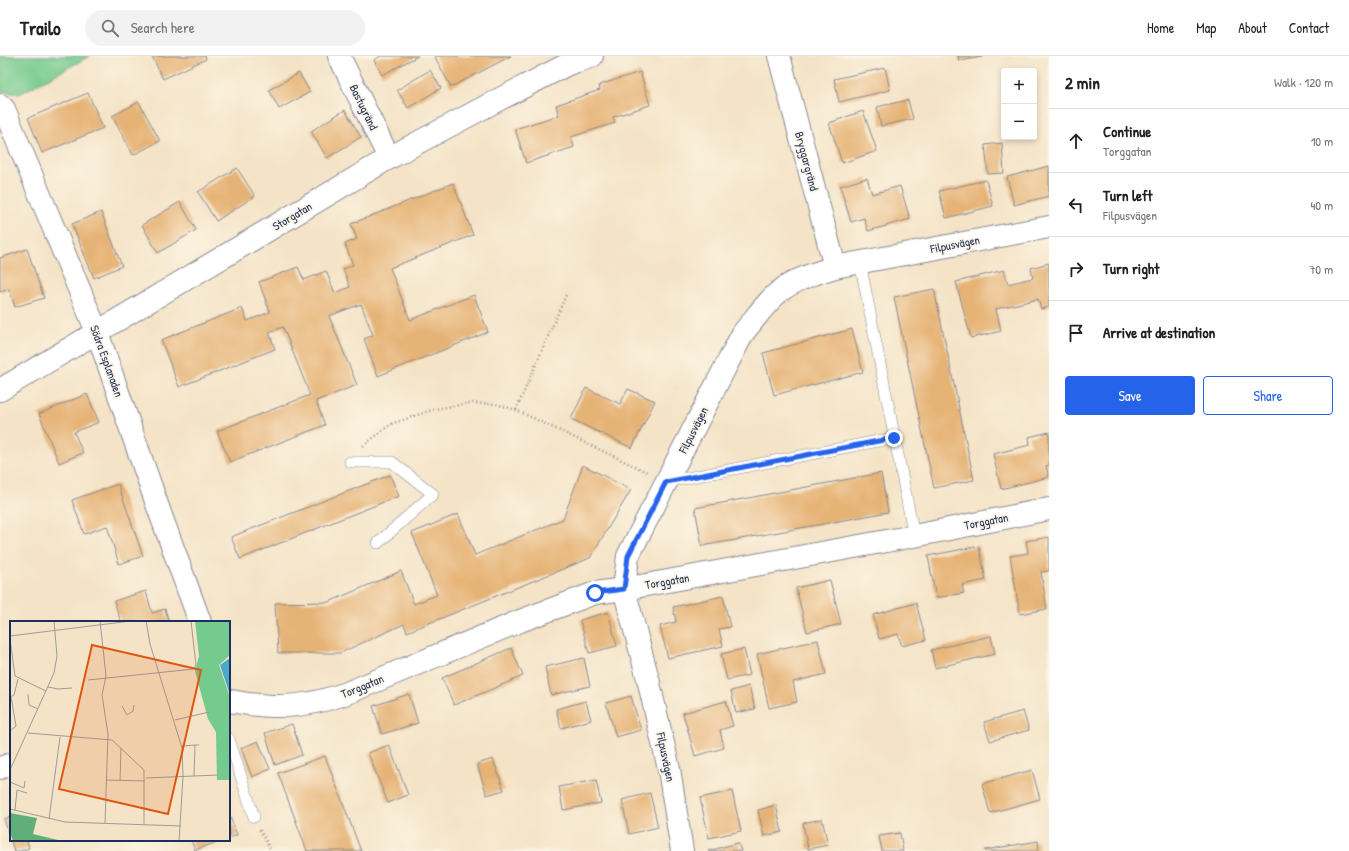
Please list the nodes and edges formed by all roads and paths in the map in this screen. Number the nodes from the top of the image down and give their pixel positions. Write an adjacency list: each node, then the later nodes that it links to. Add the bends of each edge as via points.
1 (339, 56): 6 (street, Bastugränd)
2 (592, 56): 4 (street, Storgatan, via 568,64)
3 (779, 56): 9 (street, Bryggargränd)
4 (557, 62): 6 (street, Storgatan, via 496,101)
5 (0, 105): 11 (street, Södra Esplanaden, via 4,109)
6 (388, 158): 11 (street, Storgatan)
7 (1049, 227): 8 (street, Filpusvägen)
8 (860, 262): 9 (street, Filpusvägen); 14 (lane)
9 (835, 267): 16 (street, Filpusvägen, via 804,277 781,290 743,333)
10 (566, 295): 13 (path)
11 (97, 332): 12 (street, Storgatan); 21 (street, Södra Esplanaden)
12 (0, 390)
13 (516, 410): 15 (path, via 496,404 471,403 435,409 391,424 363,446); 16 (path)
14 (894, 438): 16 (lane); 18 (lane)
15 (350, 462): 19 (lane, via 392,462 433,494)
16 (666, 482): 20 (street, Filpusvägen, via 628,556)
17 (1049, 509): 18 (street, Torggatan)
18 (914, 536): 20 (street, Torggatan)
19 (378, 543)
20 (624, 589): 22 (street, Torggatan, via 595,593 329,699 285,706); 28 (street, Filpusvägen, via 670,769)
21 (200, 621)
22 (230, 701)
23 (230, 742): 26 (lane)
24 (10, 764): 25 (street)
25 (0, 768)
26 (254, 817): 27 (path)
27 (270, 851)
28 (682, 851)

